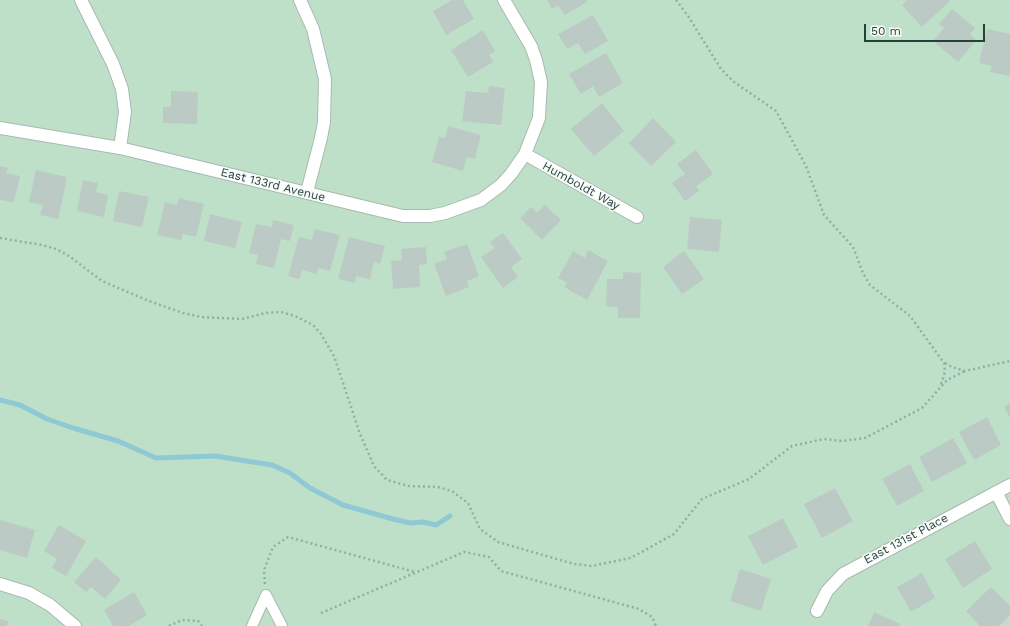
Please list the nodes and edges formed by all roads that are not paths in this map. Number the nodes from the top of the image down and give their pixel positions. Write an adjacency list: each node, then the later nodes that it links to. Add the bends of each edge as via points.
1 (81, 0): 5 (street, via 113,64 122,89 125,112)
2 (300, 0): 7 (street, via 313,29 325,79 322,133)
3 (504, 0): 6 (street, East 133rd Avenue, via 531,46 541,82 539,118)
4 (0, 128): 5 (street, East 133rd Avenue)
5 (120, 148): 7 (street, East 133rd Avenue)
6 (525, 154): 7 (street, East 133rd Avenue, via 511,174 481,200 459,209 430,216 403,216); 8 (street, Humboldt Way)
7 (307, 192)
8 (637, 217)
9 (1010, 485): 10 (street, East 131st Place)
10 (996, 492): 11 (street); 13 (street, East 131st Place, via 843,574 828,591)
11 (1010, 519)
12 (0, 584): 14 (street, via 29,593 50,605)
13 (818, 611)
14 (74, 625)
15 (252, 626): 16 (lane, via 266,595)
16 (282, 626)

